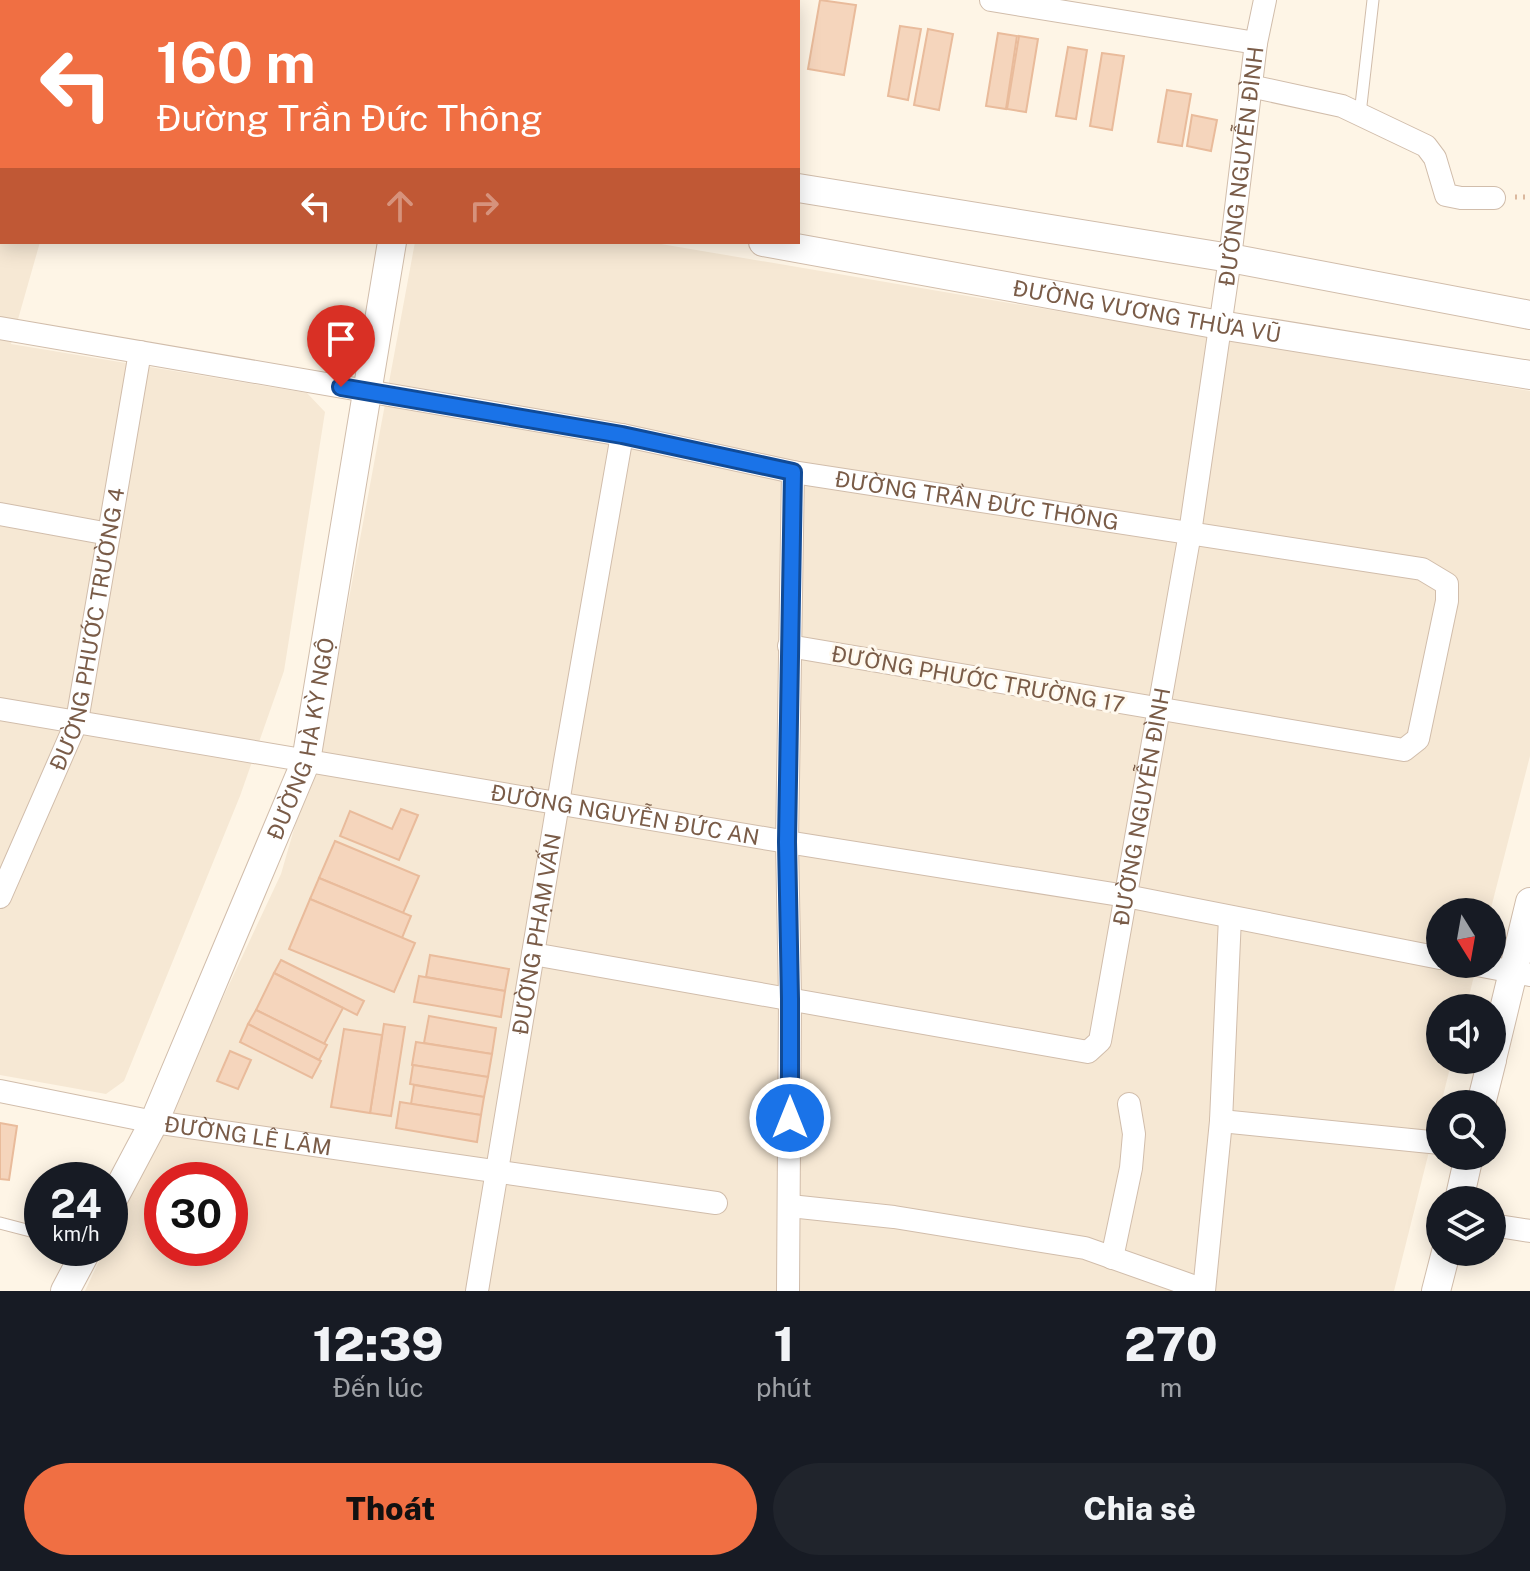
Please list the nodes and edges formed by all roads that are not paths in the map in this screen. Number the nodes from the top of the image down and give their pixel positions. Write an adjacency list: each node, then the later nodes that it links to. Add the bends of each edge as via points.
1 (991, 0): 4 (street)
2 (1265, 0): 4 (street, ĐƯỜNG NGUYỄN ĐÌNH)
3 (1373, 0): 6 (lane)
4 (1256, 43): 5 (street, ĐƯỜNG NGUYỄN ĐÌNH)
5 (1250, 86): 6 (street); 11 (street, ĐƯỜNG NGUYỄN ĐÌNH)
6 (1360, 114): 8 (street, via 1426,146 1446,195)
7 (800, 188): 11 (street)
8 (1494, 198)
9 (392, 244): 17 (street, ĐƯỜNG HÀ KỲ NGỘ)
10 (774, 244): 13 (street, ĐƯỜNG VƯƠNG THỪA VŨ)
11 (1230, 258): 12 (street); 13 (street, ĐƯỜNG NGUYỄN ĐÌNH)
12 (1530, 315)
13 (1220, 325): 16 (street, ĐƯỜNG VƯƠNG THỪA VŨ); 21 (street, ĐƯỜNG NGUYỄN ĐÌNH)
14 (0, 328): 15 (street, ĐƯỜNG TRẦN ĐỨC THÔNG)
15 (140, 352): 17 (street, ĐƯỜNG TRẦN ĐỨC THÔNG); 22 (street, ĐƯỜNG PHƯỚC TRƯỜNG 4)
16 (1530, 375)
17 (368, 391): 18 (street, ĐƯỜNG TRẦN ĐỨC THÔNG); 28 (street, ĐƯỜNG HÀ KỲ NGỘ)
18 (622, 435): 19 (street, ĐƯỜNG TRẦN ĐỨC THÔNG); 29 (street, ĐƯỜNG PHẠM VẤN)
19 (793, 472): 21 (street, ĐƯỜNG TRẦN ĐỨC THÔNG); 23 (street)
20 (0, 514): 22 (street)
21 (1190, 533): 25 (street, ĐƯỜNG NGUYỄN ĐÌNH); 27 (street, ĐƯỜNG TRẦN ĐỨC THÔNG, via 1422,569 1447,584 1418,739)
22 (109, 534): 26 (street, ĐƯỜNG PHƯỚC TRƯỜNG 4)
23 (789, 646): 25 (street, ĐƯỜNG PHƯỚC TRƯỜNG 17); 30 (street)
24 (0, 709): 26 (street, ĐƯỜNG NGUYỄN ĐỨC AN)
25 (1158, 710): 27 (street, ĐƯỜNG PHƯỚC TRƯỜNG 17); 31 (street, ĐƯỜNG NGUYỄN ĐÌNH)
26 (77, 721): 28 (street, ĐƯỜNG NGUYỄN ĐỨC AN); 32 (street, ĐƯỜNG PHƯỚC TRƯỜNG 4)
27 (1404, 750)
28 (306, 761): 29 (street, ĐƯỜNG NGUYỄN ĐỨC AN); 43 (street, ĐƯỜNG HÀ KỲ NGỘ)
29 (558, 803): 30 (street, ĐƯỜNG NGUYỄN ĐỨC AN); 35 (street, ĐƯỜNG PHẠM VẤN)
30 (787, 842): 31 (street, ĐƯỜNG NGUYỄN ĐỨC AN); 38 (street)
31 (1126, 896): 34 (street, ĐƯỜNG NGUYỄN ĐỨC AN); 38 (street, ĐƯỜNG NGUYỄN ĐÌNH, via 1100,1041 1088,1052)
32 (0, 897)
33 (1530, 902): 37 (street)
34 (1230, 917): 36 (street, ĐƯỜNG NGUYỄN ĐỨC AN); 42 (street)
35 (533, 954): 38 (street, ĐƯỜNG NGUYỄN ĐÌNH); 46 (street, ĐƯỜNG PHẠM VẤN)
36 (1426, 955)
37 (1521, 974): 39 (street)
38 (790, 999): 48 (street)
39 (1506, 1018)
40 (0, 1091): 43 (street, ĐƯỜNG LÊ LÂM)
41 (1129, 1104): 53 (street, via 1134,1134 1131,1168)
42 (1221, 1121): 44 (street); 56 (street)
43 (154, 1122): 45 (street, ĐƯỜNG HÀ KỲ NGỘ); 46 (street, ĐƯỜNG LÊ LÂM)
44 (1426, 1142)
45 (128, 1171)
46 (497, 1171): 47 (street, ĐƯỜNG LÊ LÂM); 58 (street, ĐƯỜNG PHẠM VẤN)
47 (716, 1203)
48 (790, 1206): 53 (street, via 894,1217 1085,1248); 59 (street)
49 (0, 1223): 51 (lane)
50 (1506, 1227): 52 (street)
51 (24, 1229)
52 (1530, 1231)
53 (1112, 1258): 56 (street)
54 (78, 1266): 57 (street)
55 (1442, 1266): 60 (street)
56 (1204, 1290)
57 (65, 1291)
58 (477, 1291)
59 (788, 1291)
60 (1436, 1291)

